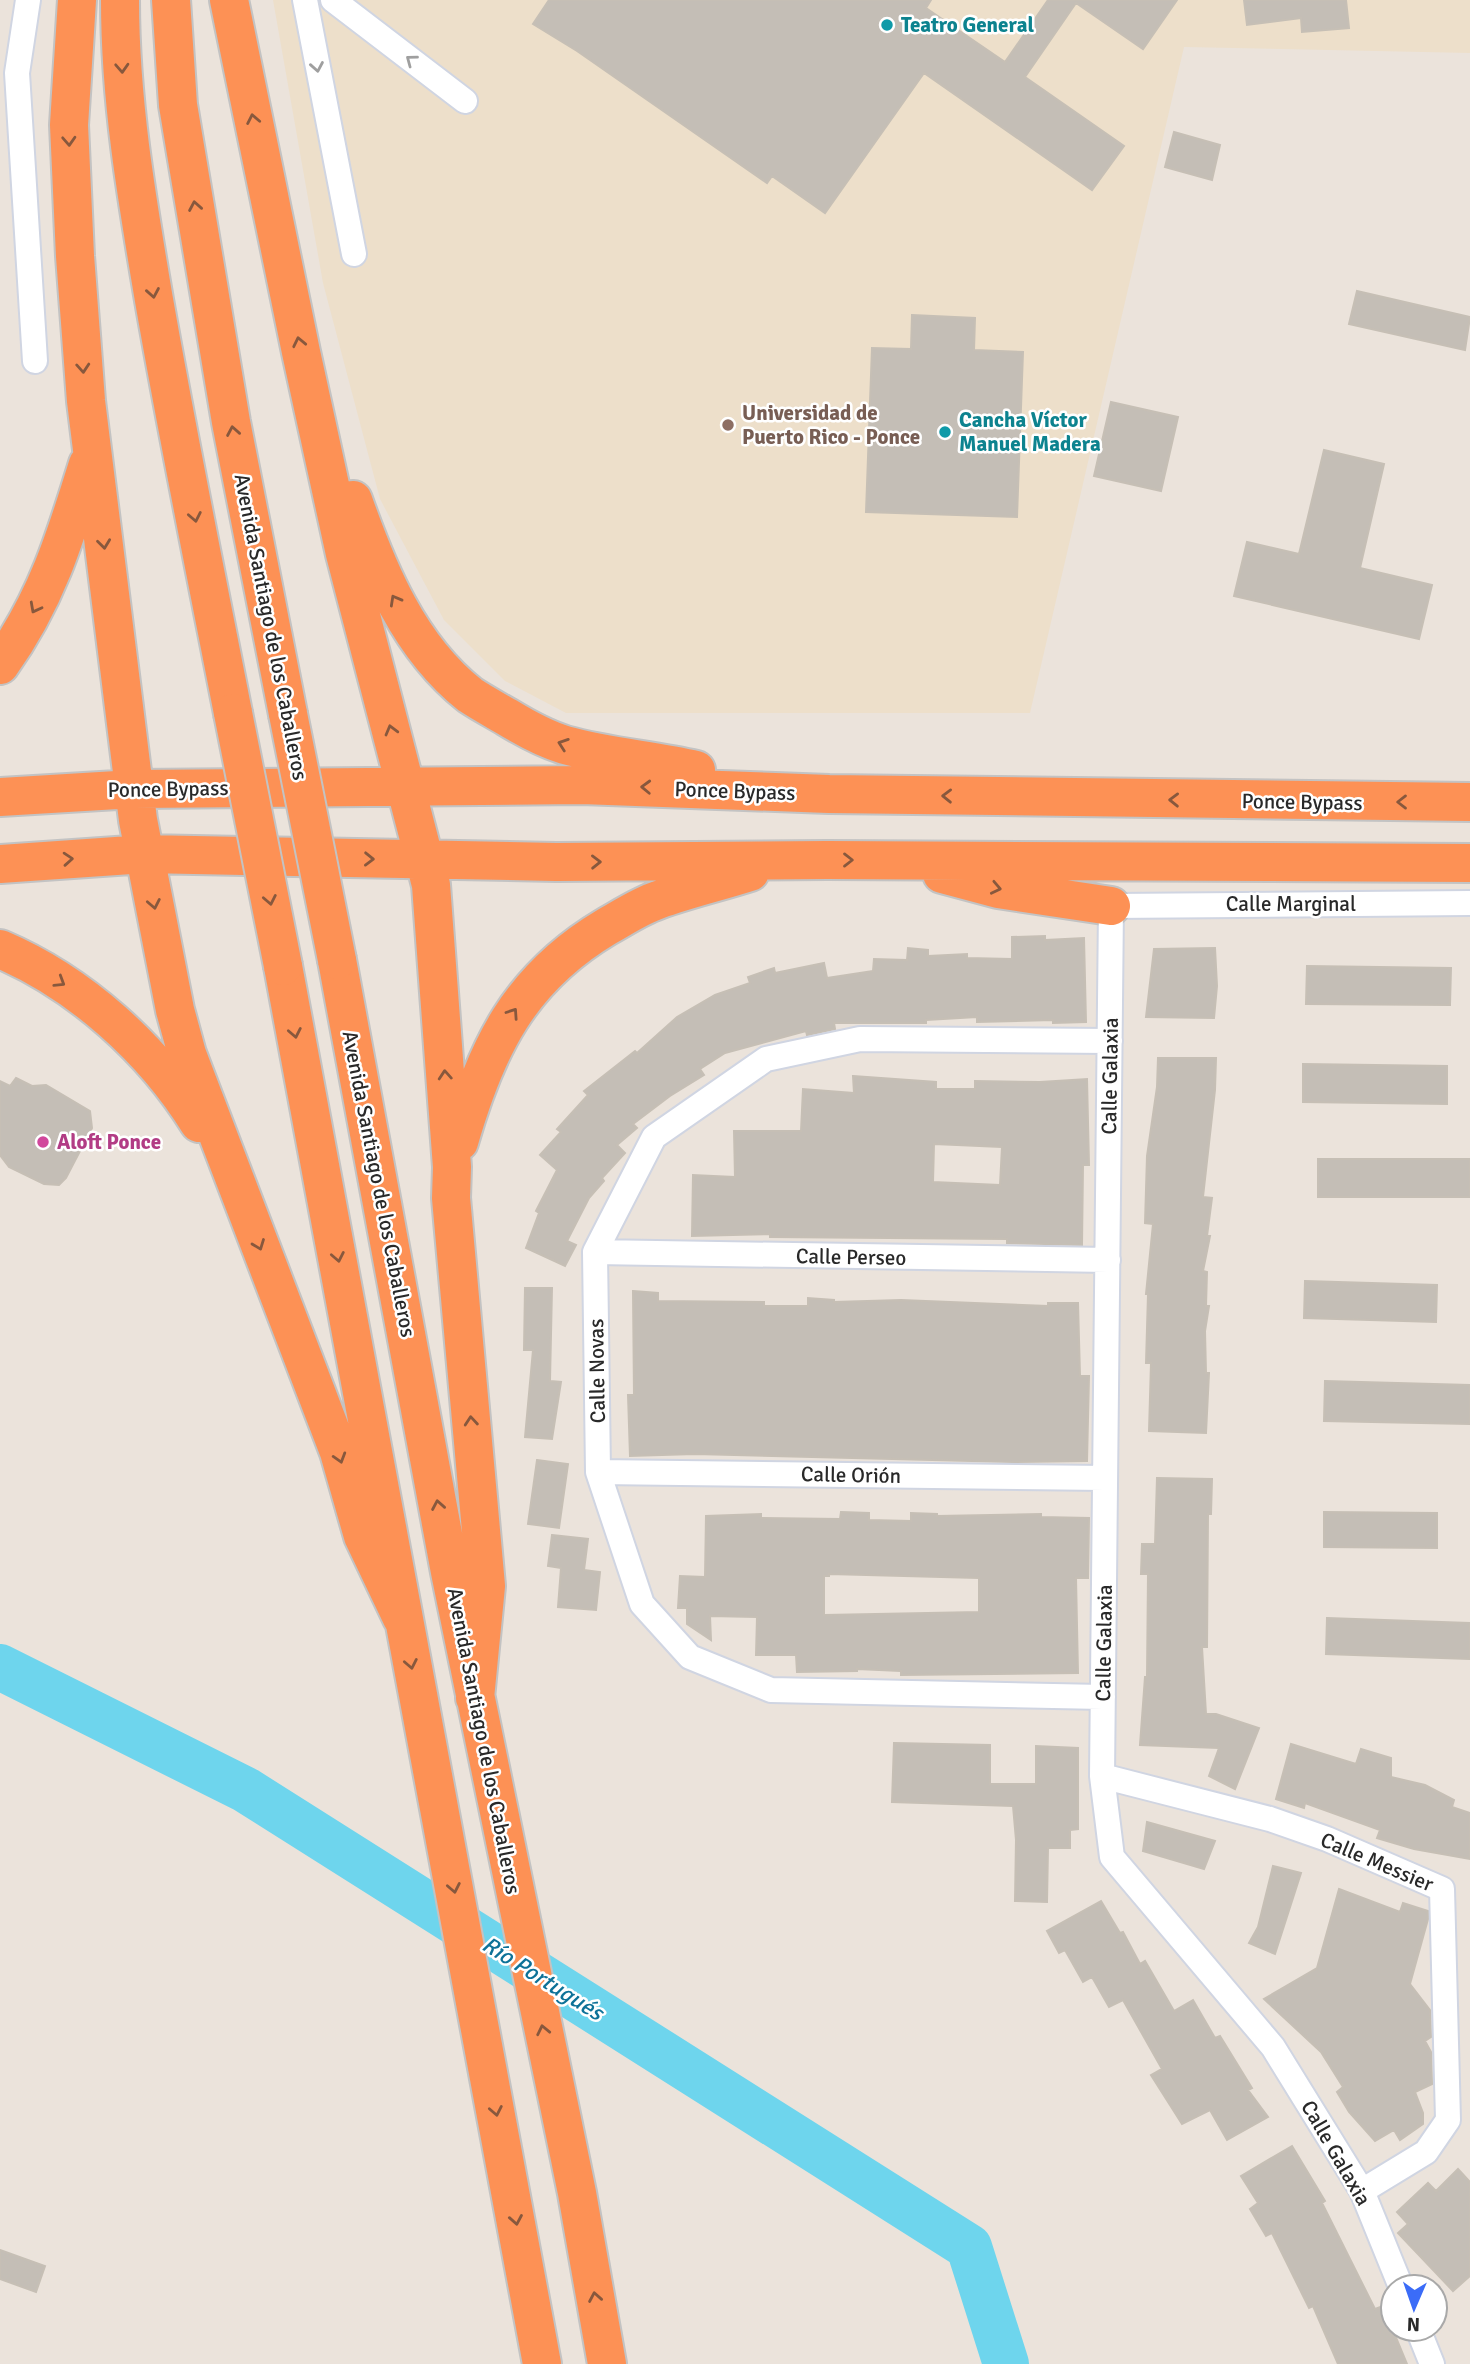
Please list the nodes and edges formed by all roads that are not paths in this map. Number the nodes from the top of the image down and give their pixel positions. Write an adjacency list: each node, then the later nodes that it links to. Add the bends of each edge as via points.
1 (28, 0): 10 (street, via 17,73)
2 (77, 0): 12 (highway, one-way to 12, via 69,125)
3 (120, 0): 35 (highway, one-way to 35, bridge, via 124,109 135,192 283,966)
4 (171, 0): 37 (highway, Avenida Santiago de los Caballeros, one-way to 4, bridge, via 231,422 178,105)
5 (229, 0): 11 (highway, one-way to 5)
6 (305, 0): 9 (street, one-way to 9)
7 (333, 0): 8 (street, one-way to 7)
8 (466, 101)
9 (354, 254)
10 (34, 361)
11 (312, 401): 14 (highway, one-way to 11, via 345,554); 16 (highway, one-way to 11, via 562,744 525,728 470,694 413,632 391,593)
12 (92, 452): 13 (highway, one-way to 13, via 60,555 37,606); 15 (highway, one-way to 15)
13 (0, 665)
14 (405, 786): 15 (highway, Ponce Bypass); 16 (highway, Ponce Bypass, one-way to 14, via 582,785); 20 (highway)
15 (134, 789): 17 (highway, Ponce Bypass); 19 (highway)
16 (797, 793): 18 (highway, Ponce Bypass, one-way to 16)
17 (0, 797)
18 (1470, 803)
19 (145, 854): 20 (highway, one-way to 20); 24 (highway, one-way to 19); 30 (highway, one-way to 30, via 187,1054)
20 (425, 860): 21 (highway, one-way to 21); 29 (highway, one-way to 20, via 431,885)
21 (787, 860): 22 (highway, one-way to 22); 29 (highway, one-way to 21, via 473,1093 502,1030 562,957 656,900)
22 (908, 860): 23 (highway); 26 (highway, one-way to 26, via 998,889)
23 (1470, 863)
24 (0, 864)
25 (1470, 903): 26 (street, Calle Marginal)
26 (1111, 906): 28 (street, Calle Galaxia)
27 (0, 949): 30 (highway, one-way to 30, via 77,992 121,1029 162,1072)
28 (1111, 1041): 31 (street, Calle Novas, via 860,1039 766,1059 654,1136); 32 (street, Calle Galaxia)
29 (452, 1167): 37 (highway, one-way to 29, via 486,1586 451,1198)
30 (235, 1182): 35 (highway, one-way to 35)
31 (595, 1252): 32 (street, Calle Perseo); 33 (street, Calle Novas)
32 (1108, 1260): 34 (street, Calle Galaxia)
33 (598, 1472): 34 (street, Calle Orión); 36 (street, Calle Novas, via 642,1604 690,1657 771,1690)
34 (1105, 1478): 36 (street, Calle Galaxia)
35 (377, 1542): 42 (highway, one-way to 42, via 402,1618)
36 (1104, 1697): 38 (street, Calle Galaxia)
37 (475, 1698): 43 (highway, Avenida Santiago de los Caballeros, one-way to 37, via 577,2193)
38 (1102, 1776): 39 (street, Calle Galaxia, via 1112,1857 1273,2047); 39 (street, Calle Messier, via 1270,1819 1442,1889 1448,2120 1426,2152)
39 (1362, 2191): 40 (street, Calle Galaxia)
40 (1395, 2273)
41 (1424, 2343): 44 (street)
42 (542, 2364)
43 (607, 2364)
44 (1432, 2364)

